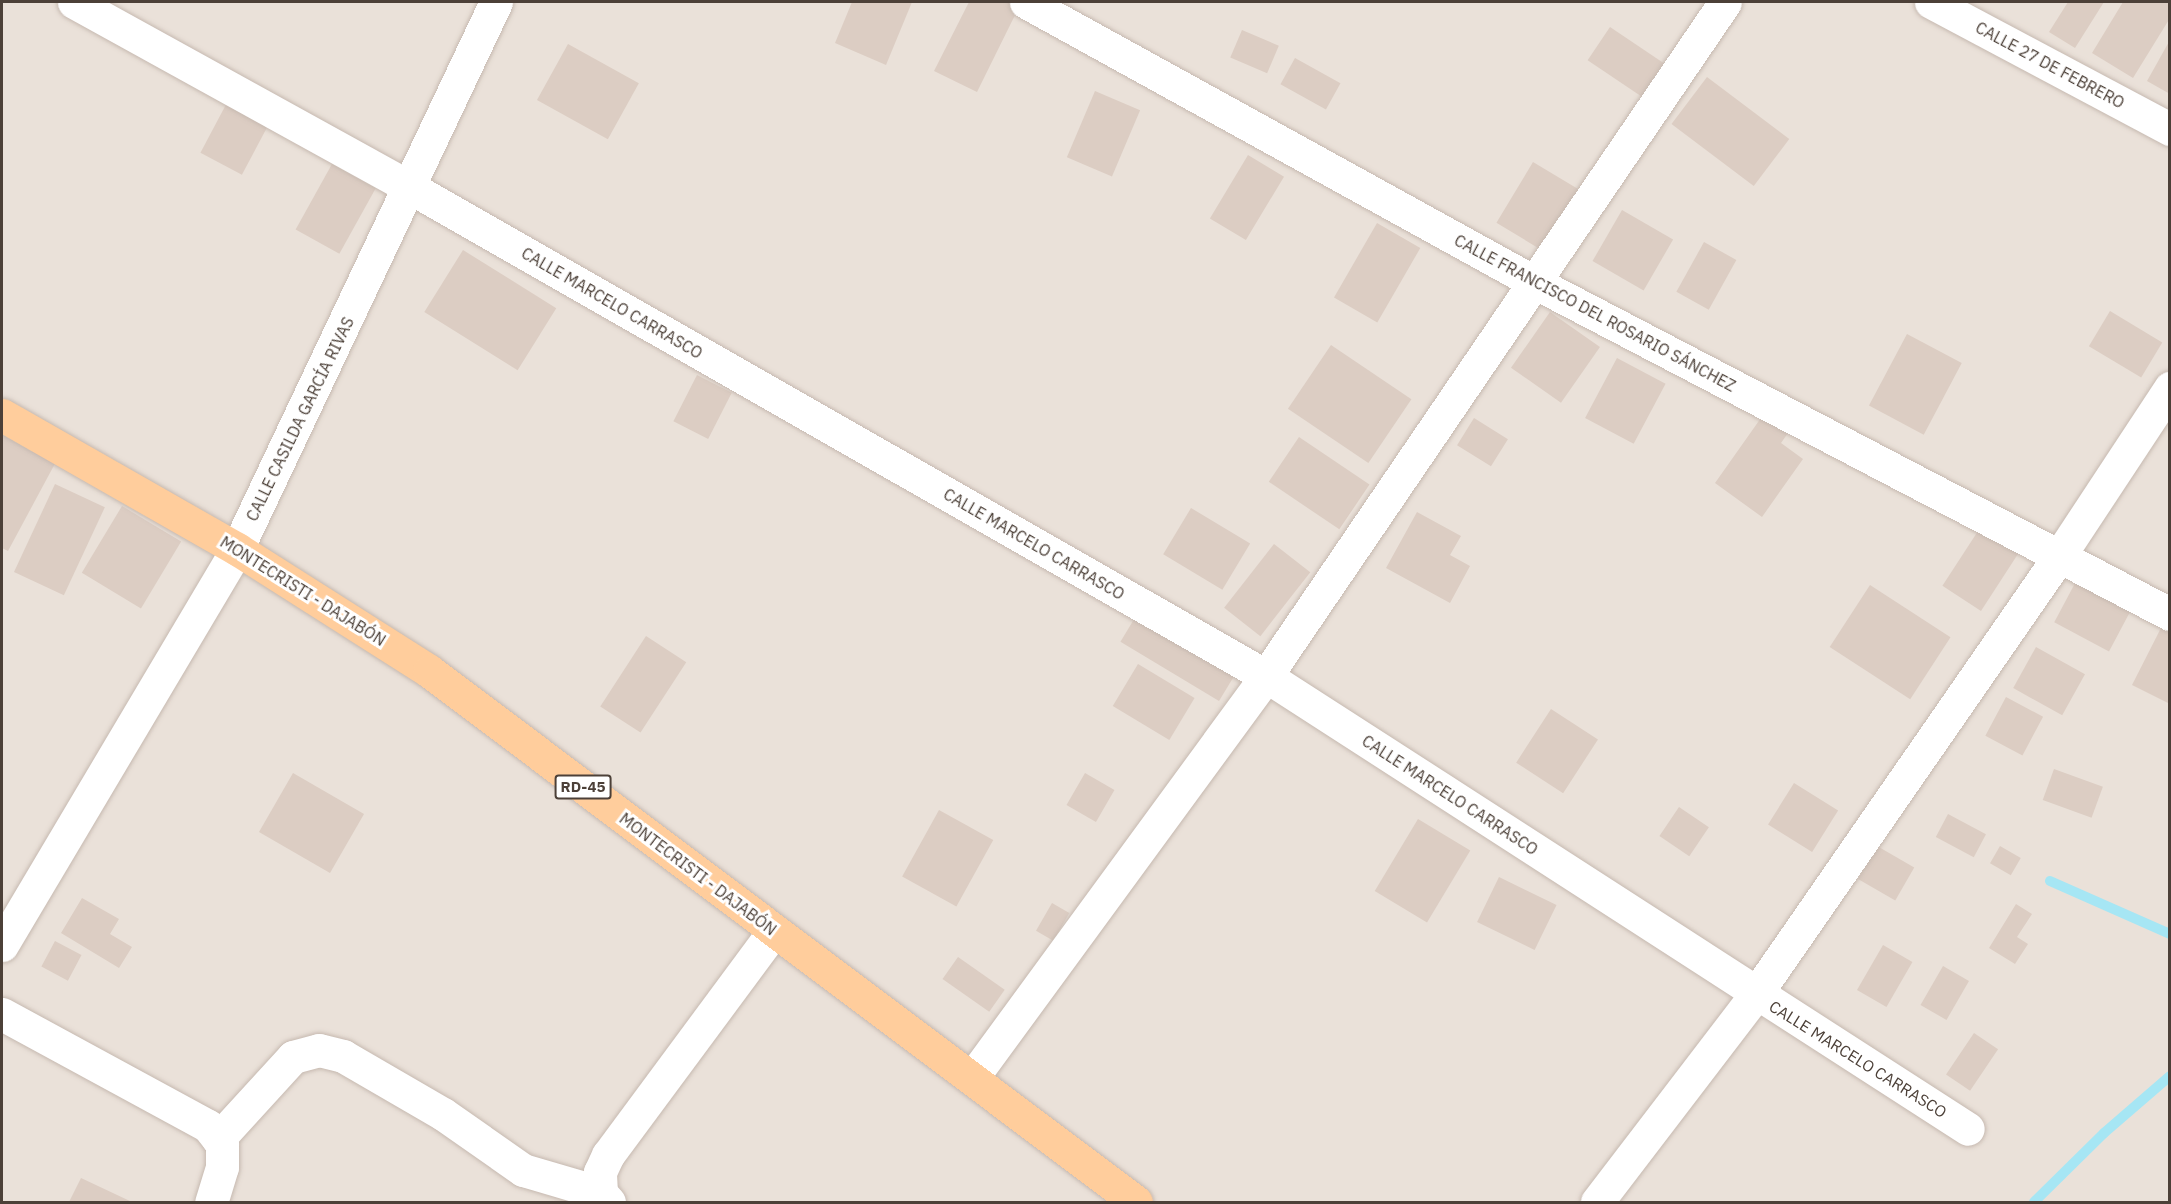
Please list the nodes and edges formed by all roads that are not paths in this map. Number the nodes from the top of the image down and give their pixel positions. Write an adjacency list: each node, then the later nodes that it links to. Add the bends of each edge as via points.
1 (74, 2): 7 (street, CALLE MARCELO CARRASCO)
2 (496, 2): 7 (street, CALLE CASILDA GARCÍA RIVAS)
3 (1026, 2): 8 (street, CALLE FRANCISCO DEL ROSARIO SÁNCHEZ)
4 (1725, 2): 8 (street)
5 (1931, 2): 6 (street, CALLE 27 DE FEBRERO)
6 (2169, 129)
7 (411, 188): 11 (street, CALLE CASILDA GARCÍA RIVAS); 14 (street, CALLE MARCELO CARRASCO)
8 (1534, 282): 12 (street, CALLE FRANCISCO DEL ROSARIO SÁNCHEZ); 14 (street)
9 (2169, 388): 12 (street)
10 (2, 415): 11 (main road, MONTECRISTI - DAJABÓN / RD-45)
11 (237, 549): 15 (main road, MONTECRISTI - DAJABÓN / RD-45, via 429,671); 16 (street, CALLE CASILDA GARCÍA RIVAS)
12 (2058, 558): 13 (street, CALLE FRANCISCO DEL ROSARIO SÁNCHEZ); 17 (street)
13 (2169, 614)
14 (1266, 676): 17 (street, CALLE MARCELO CARRASCO); 19 (street)
15 (774, 931): 19 (main road, MONTECRISTI - DAJABÓN / RD-45); 22 (street, via 608,1155 600,1173)
16 (2, 945)
17 (1756, 994): 20 (street, CALLE MARCELO CARRASCO); 25 (street)
18 (2, 1014): 21 (street, via 208,1126)
19 (972, 1078): 24 (main road, MONTECRISTI - DAJABÓN / RD-45)
20 (1968, 1129)
21 (218, 1138): 22 (street, via 293,1058 319,1050 343,1056 443,1114 523,1170); 23 (street, via 222,1144 222,1167)
22 (605, 1198)
23 (211, 1203)
24 (1136, 1203)
25 (1597, 1203)

